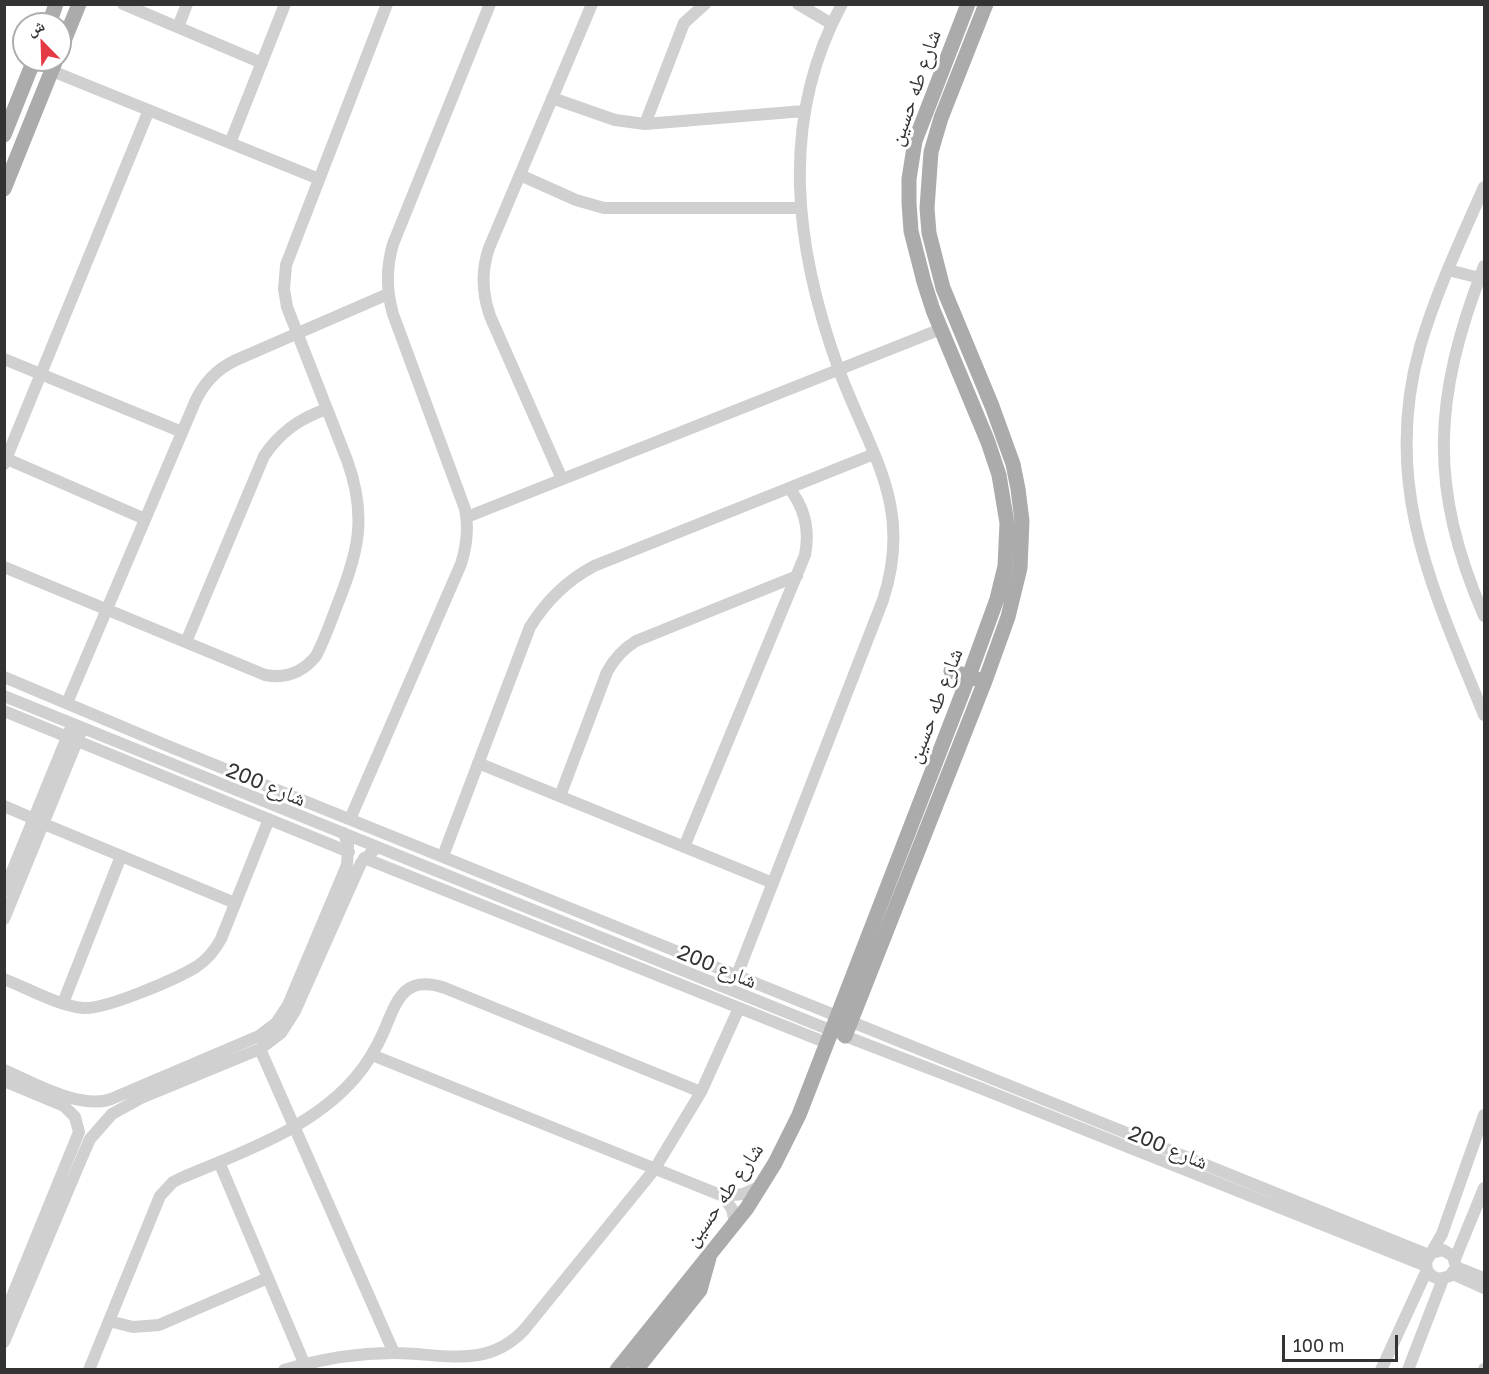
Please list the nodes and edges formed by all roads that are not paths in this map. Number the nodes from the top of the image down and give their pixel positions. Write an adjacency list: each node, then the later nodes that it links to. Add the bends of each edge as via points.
1 (78, 4): 13 (main road)
2 (123, 4): 15 (street)
3 (187, 4): 15 (street)
4 (285, 4): 16 (street)
5 (387, 4): 27 (street)
6 (490, 4): 33 (street, via 393,244)
7 (592, 4): 20 (street)
8 (705, 4): 23 (street, via 684,23)
9 (798, 4): 14 (street)
10 (842, 4): 14 (street)
11 (968, 4): 34 (main road, شارع طه حسين, via 915,141 909,179 911,231)
12 (986, 4): 55 (main road, شارع طه حسين, via 931,152 927,208 936,267 1000,427 1018,489 1023,540 1020,568 1008,617)
13 (72, 20)
14 (832, 24): 22 (street, via 815,66)
15 (178, 27): 16 (street)
16 (262, 63): 25 (street)
17 (29, 72): 24 (main road)
18 (51, 72): 29 (main road)
19 (69, 72): 21 (street)
20 (552, 98): 23 (street, via 615,120); 26 (street)
21 (149, 110): 25 (street); 38 (street)
22 (804, 111): 23 (street); 30 (street, via 799,159)
23 (645, 124)
24 (4, 135)
25 (230, 143): 27 (street)
26 (520, 175): 30 (street, via 604,208); 43 (street, via 486,256 484,296)
27 (319, 179): 35 (street, via 284,279 285,298)
28 (1485, 187): 31 (street)
29 (4, 189)
30 (801, 208): 37 (street, via 810,272)
31 (1448, 270): 32 (street); 59 (street, via 1415,368 1406,431 1407,477 1427,567)
32 (1482, 272): 50 (street, via 1452,370 1443,454 1455,537)
33 (388, 294): 35 (street); 45 (street)
34 (941, 329): 37 (street); 53 (main road, شارع طه حسين, via 988,442 1006,507 1008,539 1001,584)
35 (297, 334): 39 (street); 40 (street, via 227,364 212,375 198,395)
36 (4, 359): 38 (street)
37 (839, 369): 41 (street); 43 (street)
38 (41, 374): 40 (street); 42 (street)
39 (327, 409): 51 (street, via 291,426 264,456); 51 (street, via 354,482 359,524 352,568 316,656 297,672 272,676)
40 (182, 432): 46 (street)
41 (874, 454): 44 (street); 75 (street, via 887,484 892,511 890,577)
42 (6, 462): 46 (street)
43 (562, 479): 45 (street)
44 (789, 488): 48 (street, via 801,507 807,530 806,555); 62 (street, via 594,566 560,589 530,627)
45 (466, 517): 66 (street, via 461,564)
46 (145, 519): 49 (street)
47 (4, 567): 49 (street)
48 (797, 576): 63 (street, via 636,641 619,654 607,672); 70 (street)
49 (106, 610): 51 (street); 57 (street)
50 (1485, 616)
51 (186, 642)
52 (951, 671): 53 (main road)
53 (969, 676): 55 (main road); 83 (main road, شارع طه حسين)
54 (4, 677): 57 (street, شارع 200)
55 (985, 681): 83 (main road, شارع طه حسين)
56 (4, 696): 60 (street, شارع 200)
57 (67, 703): 66 (street, شارع 200)
58 (4, 711): 61 (street)
59 (1485, 715)
60 (77, 726): 61 (street); 68 (street, شارع 200)
61 (73, 739): 65 (street); 67 (street)
62 (478, 763): 63 (street); 73 (street)
63 (560, 796): 70 (street)
64 (4, 806): 67 (street)
65 (269, 819): 71 (street); 77 (street)
66 (350, 819): 73 (street, شارع 200)
67 (39, 821): 72 (street); 76 (street); 78 (street)
68 (344, 833): 69 (street, شارع 200); 71 (street)
69 (377, 847): 74 (street); 84 (street, شارع 200)
70 (684, 847): 75 (street)
71 (349, 852): 87 (street, via 288,1005 276,1023 259,1036 96,1103)
72 (121, 856): 77 (street); 81 (street)
73 (442, 856): 79 (street, شارع 200)
74 (364, 858): 82 (street); 85 (street, via 289,1022)
75 (773, 883): 79 (street)
76 (4, 891)
77 (235, 903): 81 (street, via 218,945 197,966 108,1005 81,1008)
78 (4, 919)
79 (737, 975): 83 (street, شارع 200)
80 (4, 979): 81 (street)
81 (63, 1003)
82 (739, 1008): 84 (street); 88 (street)
83 (844, 1018): 84 (main road, شارع طه حسين); 98 (street, شارع 200)
84 (835, 1037): 93 (main road, شارع طه حسين); 98 (street, شارع 200, via 980,1088)
85 (260, 1049): 90 (street); 105 (street, via 126,1105 100,1126 83,1155)
86 (372, 1055): 88 (street, via 397,999 414,986 435,984); 90 (street, via 330,1104); 92 (street)
87 (5, 1080): 103 (street, via 64,1106 75,1117 79,1132)
88 (701, 1092): 92 (street)
89 (1485, 1114): 98 (street)
90 (294, 1127): 91 (street); 106 (street)
91 (219, 1162): 100 (street); 104 (street, via 173,1182 160,1196)
92 (654, 1170): 95 (street); 106 (street, via 509,1344 475,1357)
93 (762, 1186): 95 (street, via 743,1194); 96 (main road, شارع طه حسين)
94 (1485, 1188): 99 (street)
95 (723, 1196): 96 (street)
96 (735, 1223): 97 (main road, شارع طه حسين)
97 (710, 1254): 110 (main road, شارع طه حسين); 111 (main road, via 700,1290)
98 (1429, 1261): 99 (street, via 1432,1276); 99 (street, via 1443,1250 1450,1253); 112 (street)
99 (1452, 1270): 101 (street); 102 (street); 113 (street)
100 (268, 1278): 104 (street, via 159,1325 133,1327); 107 (street)
101 (1485, 1278)
102 (1485, 1288)
103 (4, 1316)
104 (109, 1321): 108 (street)
105 (4, 1342)
106 (394, 1353): 107 (street, via 360,1355)
107 (305, 1367): 109 (street)
108 (89, 1370)
109 (284, 1370)
110 (617, 1370)
111 (636, 1370)
112 (1381, 1370)
113 (1408, 1370)

